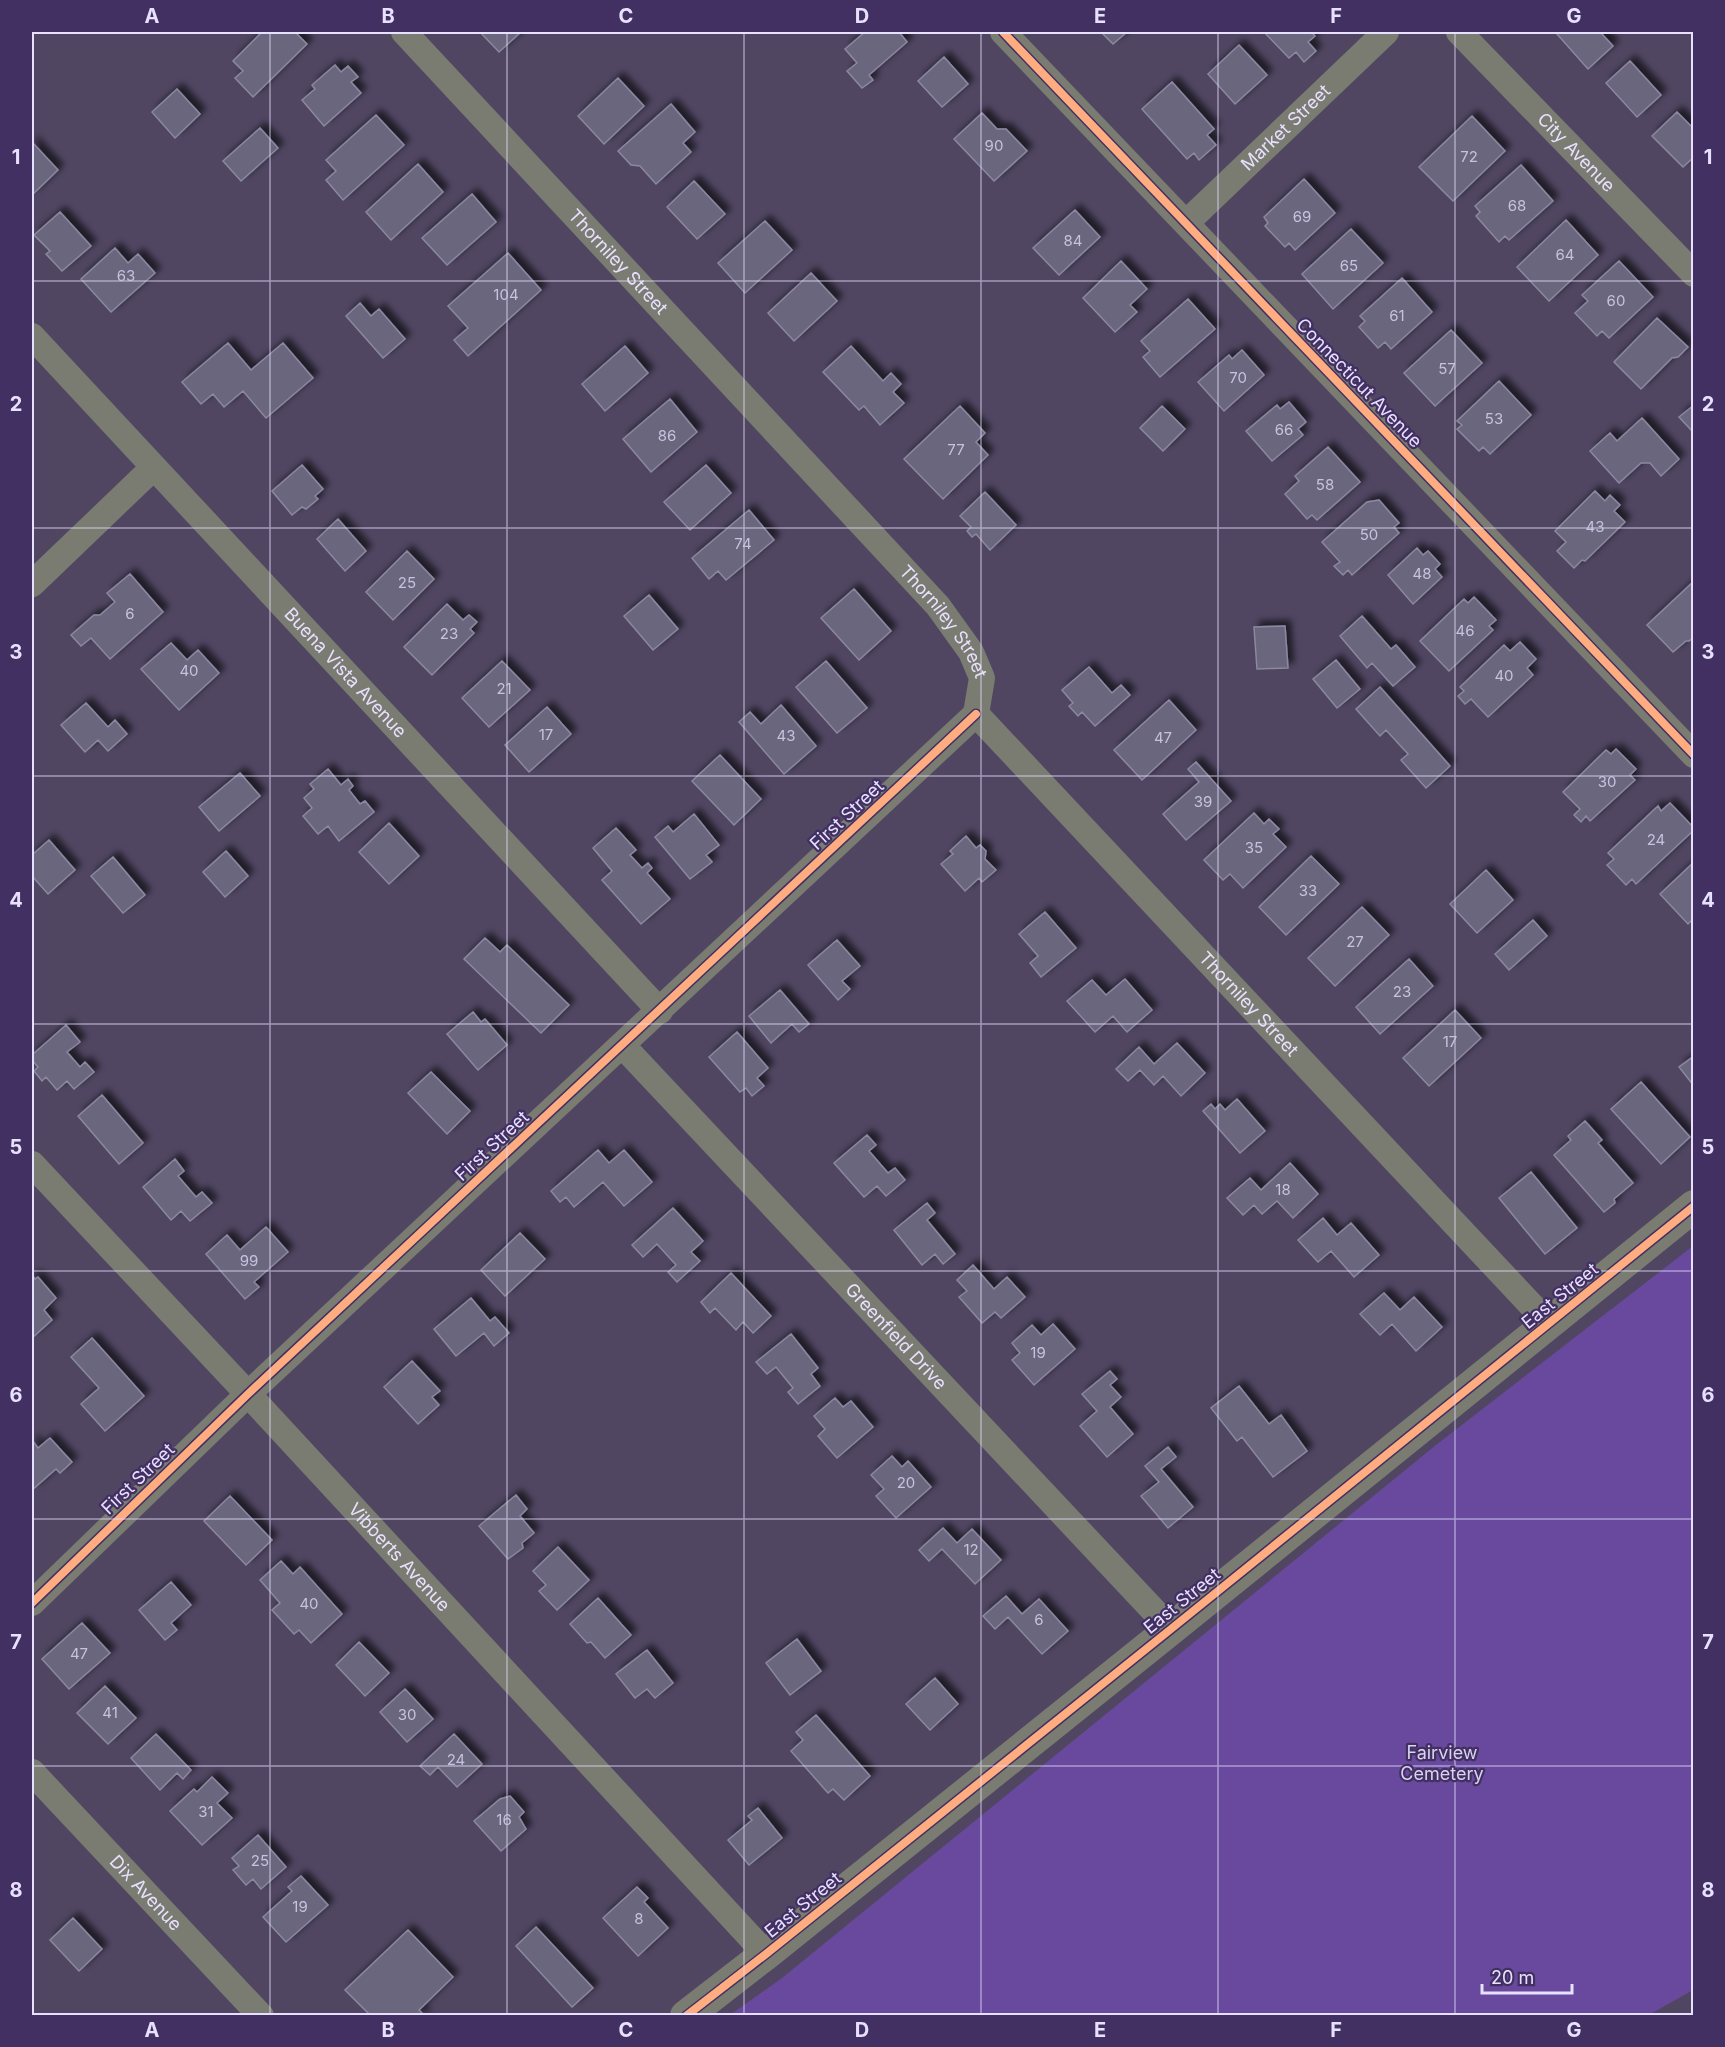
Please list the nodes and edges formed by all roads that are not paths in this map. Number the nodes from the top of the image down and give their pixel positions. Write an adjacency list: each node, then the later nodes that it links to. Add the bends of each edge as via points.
1 (404, 32): 10 (street, Thorniley Street, via 938,606 971,652 982,678)
2 (1003, 32): 5 (street, Connecticut Avenue)
3 (1386, 32): 5 (street, Market Street)
4 (1459, 32): 6 (street, City Avenue)
5 (1186, 223): 11 (street, Connecticut Avenue)
6 (1694, 274)
7 (32, 336): 8 (street, Buena Vista Avenue)
8 (153, 468): 9 (street); 12 (street, Buena Vista Avenue)
9 (32, 584)
10 (976, 714): 12 (street, First Street); 16 (street, Thorniley Street)
11 (1694, 755)
12 (660, 1011): 13 (street, First Street)
13 (622, 1045): 17 (street, First Street); 19 (street, Greenfield Drive)
14 (32, 1164): 17 (street, Vibberts Avenue)
15 (1694, 1206): 16 (street, East Street)
16 (1549, 1324): 19 (street, East Street)
17 (248, 1394): 18 (street, First Street); 21 (street, Vibberts Avenue)
18 (32, 1603)
19 (1171, 1629): 21 (street, East Street)
20 (32, 1772): 22 (street, Dix Avenue)
21 (766, 1954): 23 (street, East Street)
22 (261, 2016)
23 (686, 2016)

